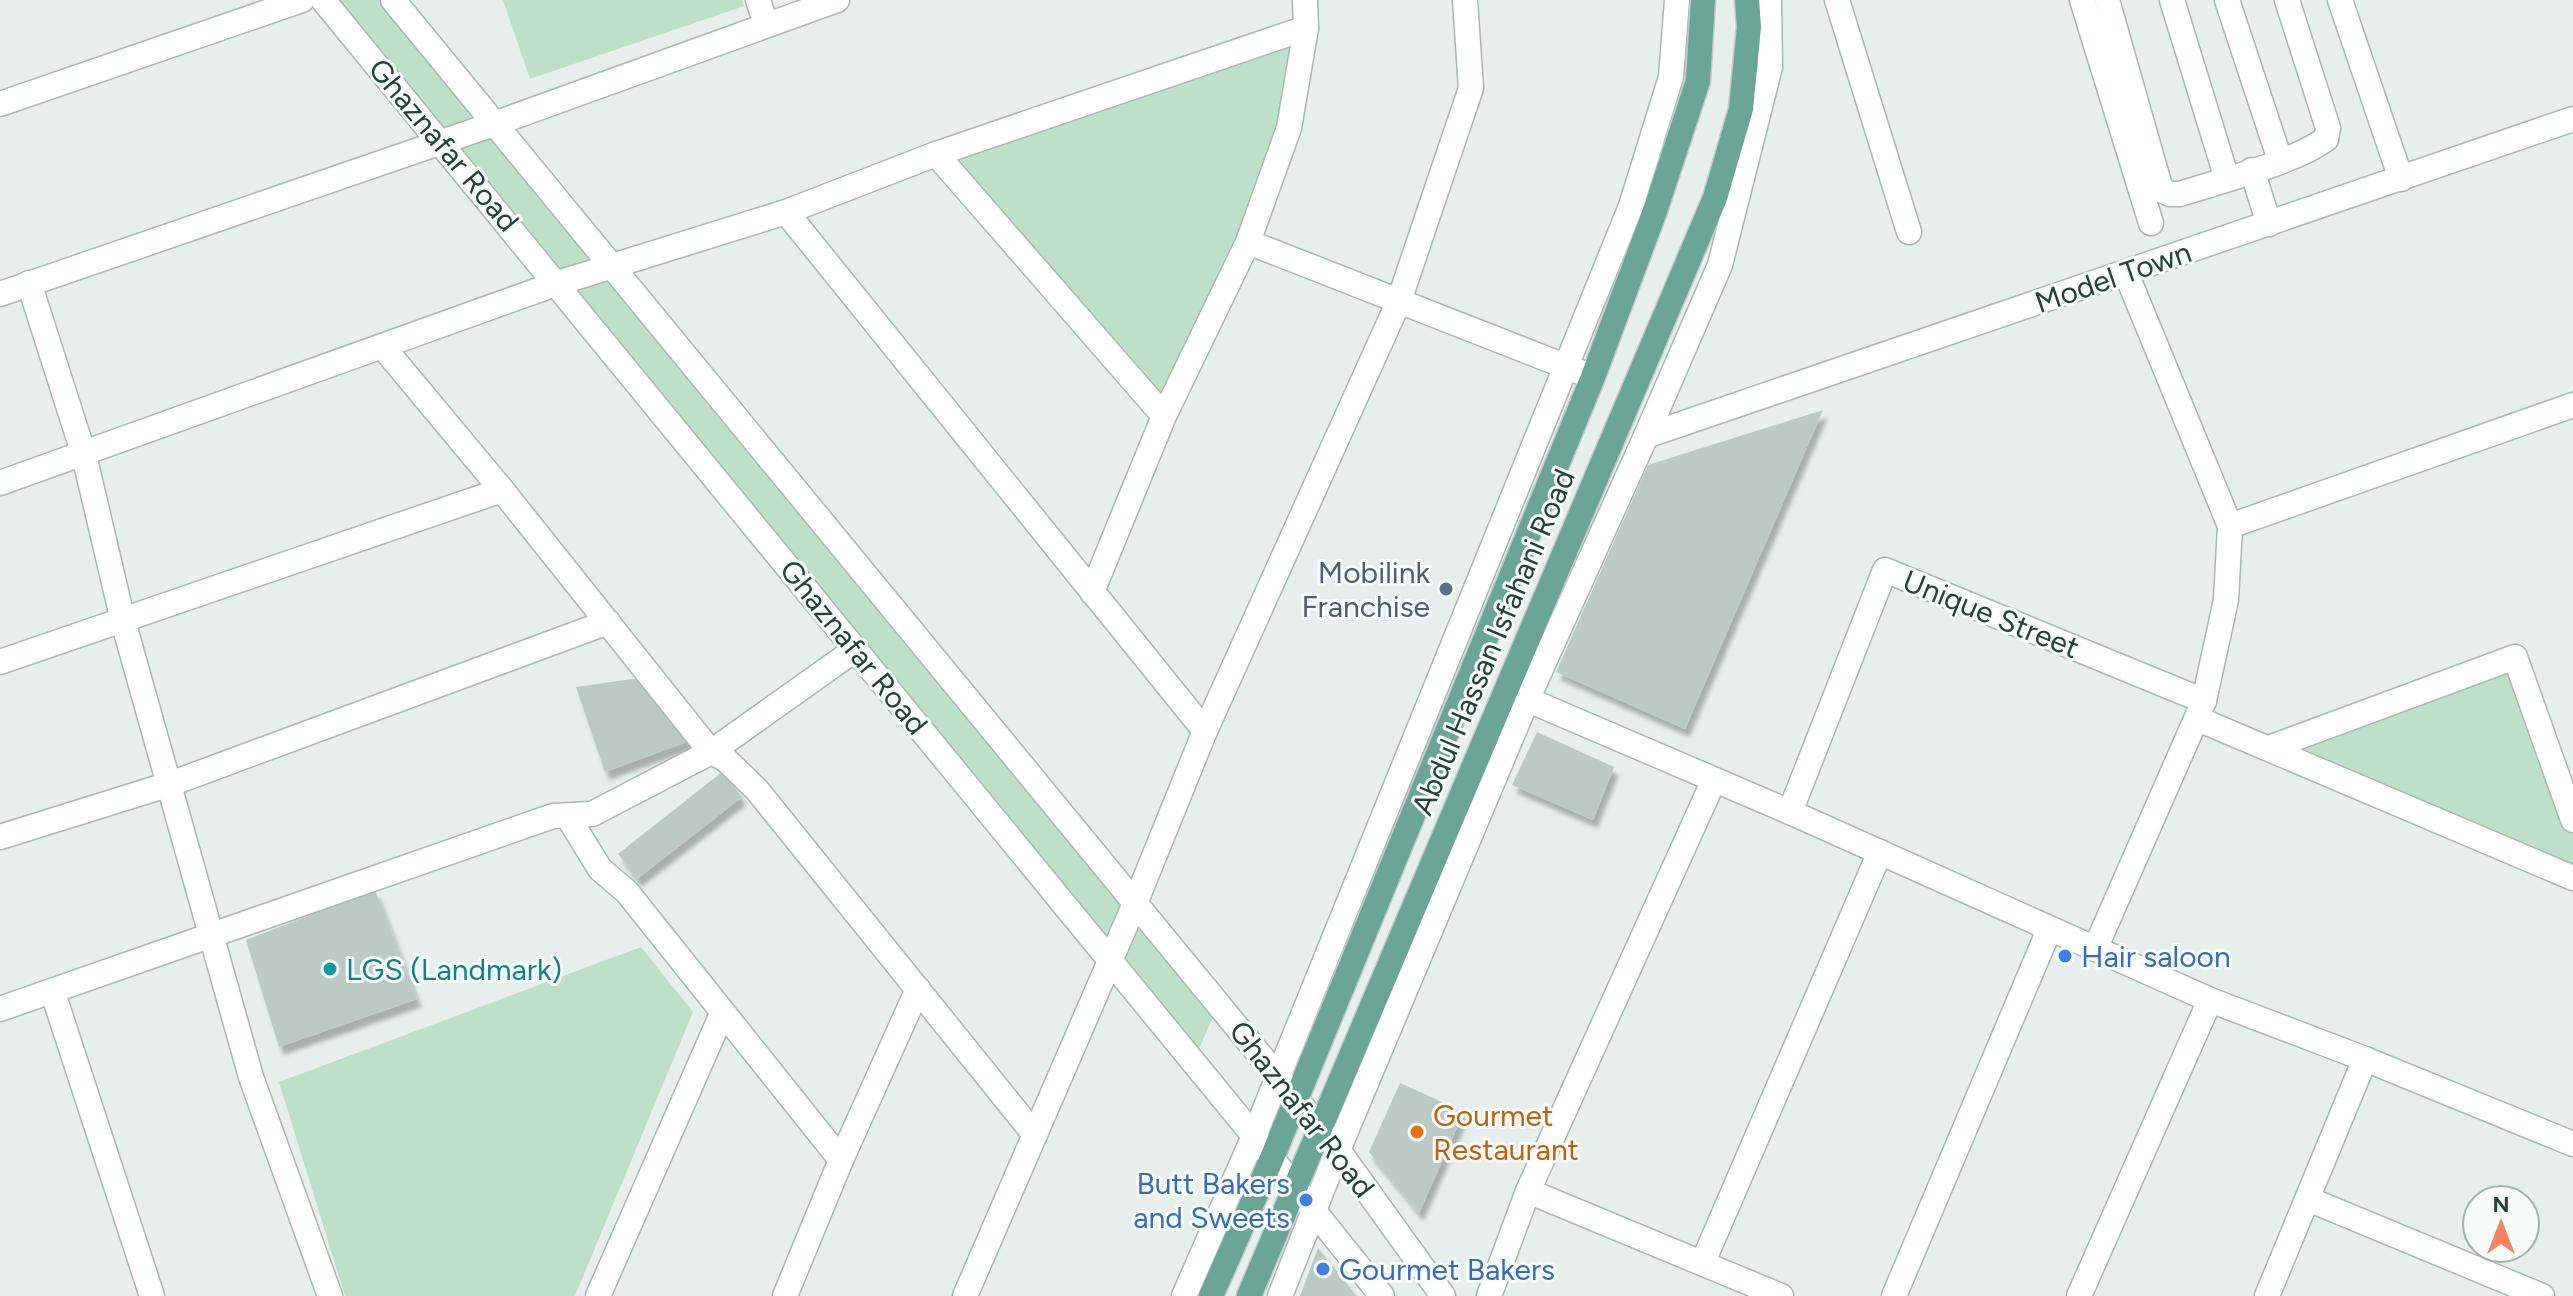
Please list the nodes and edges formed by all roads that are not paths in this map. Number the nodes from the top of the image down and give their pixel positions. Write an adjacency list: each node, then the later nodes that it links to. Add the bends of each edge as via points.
1 (302, 0): 21 (street)
2 (323, 0): 24 (street, Ghaznafar Road)
3 (393, 0): 23 (street, Ghaznafar Road)
4 (758, 0): 19 (street)
5 (837, 0): 19 (street)
6 (1305, 0): 20 (street)
7 (1465, 0): 40 (street, via 1471,88)
8 (1677, 0): 42 (street, via 1671,77 1631,206)
9 (1703, 0): 43 (main road, Abdul Hassan Isfahani Road, via 1698,81)
10 (1747, 0): 56 (main road, Abdul Hassan Isfahani Road, via 1741,109 1715,198)
11 (1769, 0): 46 (street, via 1770,67 1720,265)
12 (1837, 0): 33 (street)
13 (2082, 0): 31 (street)
14 (2107, 0): 28 (street, via 2161,190 2180,194)
15 (2172, 0): 28 (street)
16 (2227, 0): 26 (street)
17 (2287, 0): 26 (street, via 2328,128 2326,139 2317,146)
18 (2340, 0): 29 (street)
19 (766, 24): 23 (street)
20 (1306, 28): 25 (street); 34 (street, via 1289,128)
21 (0, 104)
22 (2573, 119): 29 (street, Model Town)
23 (494, 124): 24 (street); 35 (street, Ghaznafar Road)
24 (442, 142): 37 (street); 38 (street, Ghaznafar Road)
25 (936, 154): 30 (street); 45 (street)
26 (2280, 160): 27 (street)
27 (2252, 170): 28 (street); 32 (street)
28 (2227, 179)
29 (2401, 179): 32 (street, Model Town)
30 (786, 212): 35 (street); 51 (street)
31 (2151, 223)
32 (2269, 224): 36 (street, Model Town)
33 (1909, 232)
34 (1248, 242): 40 (street); 45 (street)
35 (613, 267): 38 (street); 69 (street, Ghaznafar Road)
36 (2126, 273): 46 (street, Model Town); 50 (street)
37 (29, 283): 39 (street); 47 (street)
38 (558, 283): 41 (street); 54 (street, Ghaznafar Road)
39 (0, 294)
40 (1399, 301): 42 (street); 58 (street)
41 (383, 347): 47 (street); 49 (street)
42 (1566, 366): 43 (street); 80 (street)
43 (1593, 377): 81 (main road, Abdul Hassan Isfahani Road)
44 (2573, 405): 50 (street)
45 (1164, 416): 51 (street)
46 (1646, 436): 56 (street)
47 (84, 455): 48 (street); 52 (street)
48 (0, 483)
49 (502, 490): 52 (street); 53 (street)
50 (2230, 526): 57 (street, via 2226,600)
51 (1092, 592): 58 (street)
52 (123, 621): 55 (street); 62 (street)
53 (608, 622): 60 (street); 62 (street)
54 (856, 649): 60 (street); 73 (street, Ghaznafar Road)
55 (0, 662)
56 (1516, 695): 61 (street); 82 (main road, Abdul Hassan Isfahani Road); 86 (street)
57 (2201, 710): 59 (street); 63 (street, Unique Street, via 1885,570); 72 (street)
58 (1205, 731): 69 (street)
59 (2269, 748): 65 (street, via 2515,657); 68 (street)
60 (711, 752): 64 (street, via 592,814); 74 (street, via 757,790)
61 (1714, 780): 63 (street); 90 (street)
62 (170, 784): 66 (street); 71 (street)
63 (1790, 812): 67 (street)
64 (568, 817): 71 (street, via 553,816); 78 (street, via 600,869 627,892)
65 (2573, 820)
66 (0, 837)
67 (1880, 852): 70 (street); 93 (street)
68 (2573, 878)
69 (1136, 901): 73 (street); 80 (street, Ghaznafar Road)
70 (2049, 930): 72 (street); 107 (street)
71 (210, 935): 75 (street); 95 (street, via 251,1077)
72 (2095, 949): 76 (street)
73 (1110, 960): 83 (street); 84 (street, Ghaznafar Road)
74 (918, 989): 83 (street); 88 (street)
75 (53, 993): 77 (street); 94 (street)
76 (2210, 1000): 79 (street); 108 (street)
77 (0, 1009)
78 (722, 1014): 88 (street); 96 (street)
79 (2365, 1059): 85 (street); 91 (street)
80 (1278, 1077): 81 (street, Ghaznafar Road); 84 (street)
81 (1296, 1099): 82 (street, Ghaznafar Road); 87 (main road, Abdul Hassan Isfahani Road)
82 (1320, 1129): 86 (street, Ghaznafar Road); 89 (main road, Abdul Hassan Isfahani Road)
83 (1035, 1135): 98 (street)
84 (1254, 1136): 87 (street, Ghaznafar Road); 99 (street)
85 (2573, 1144)
86 (1338, 1150): 92 (street); 104 (street, Ghaznafar Road)
87 (1272, 1158): 89 (street, Ghaznafar Road); 100 (main road, Abdul Hassan Isfahani Road)
88 (841, 1160): 97 (street)
89 (1295, 1187): 92 (street, Ghaznafar Road); 101 (main road, Abdul Hassan Isfahani Road)
90 (1528, 1191): 93 (street); 105 (street)
91 (2308, 1199): 109 (street); 110 (street)
92 (1315, 1211): 102 (street); 103 (street, Ghaznafar Road)
93 (1703, 1262): 106 (street)
94 (152, 1296)
95 (330, 1296)
96 (598, 1296)
97 (785, 1296)
98 (965, 1296)
99 (1184, 1296)
100 (1211, 1296)
101 (1249, 1296)
102 (1280, 1296)
103 (1382, 1296)
104 (1443, 1296)
105 (1489, 1296)
106 (1781, 1296)
107 (1894, 1296)
108 (2079, 1296)
109 (2267, 1296)
110 (2542, 1296)

